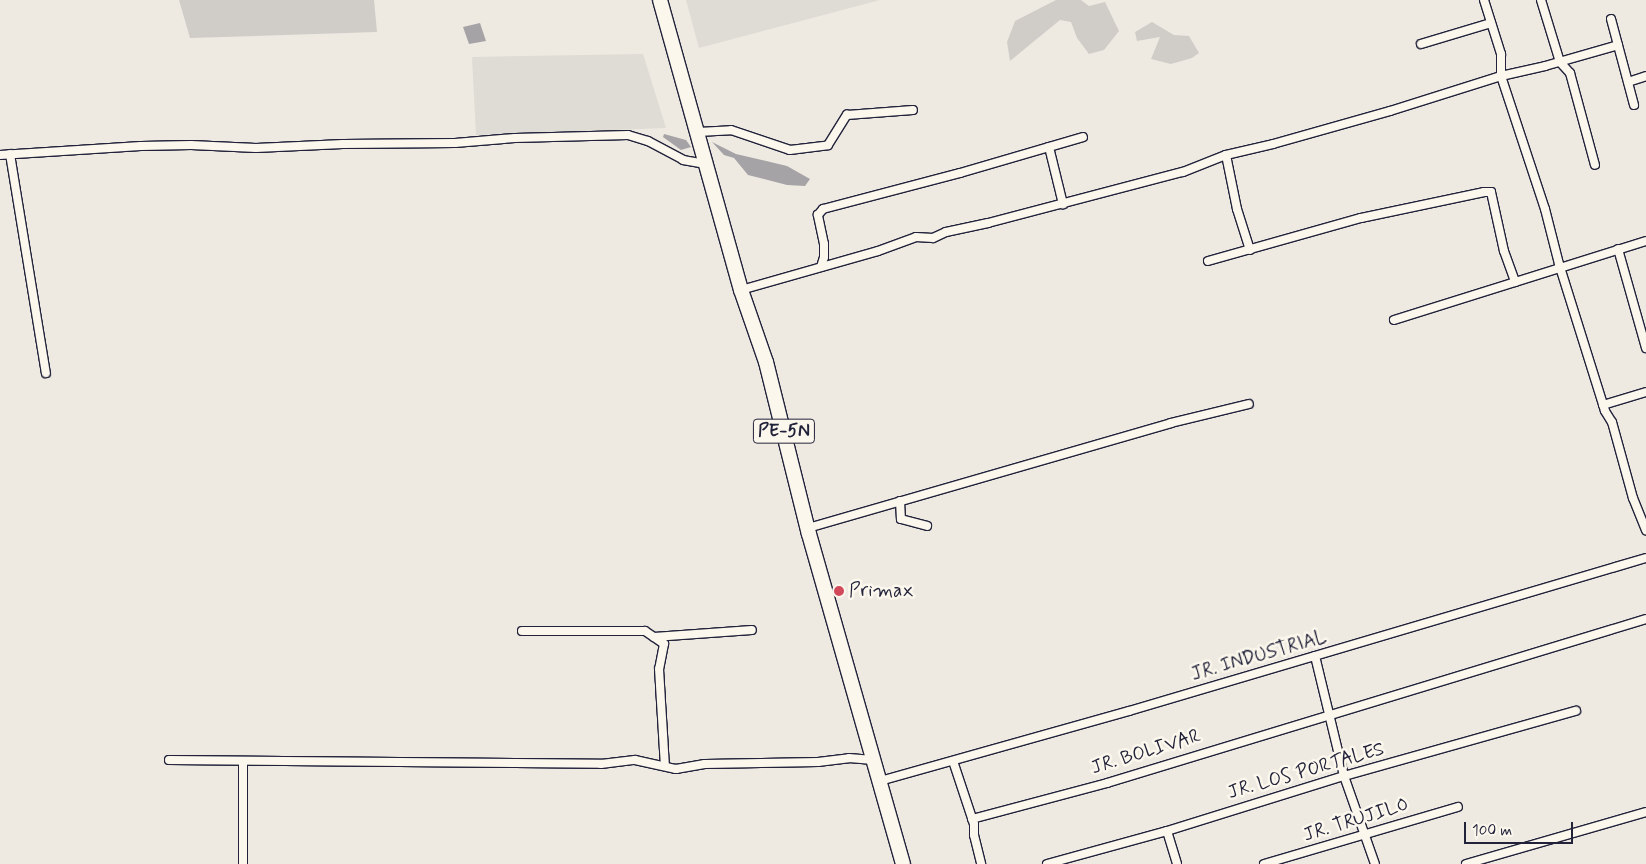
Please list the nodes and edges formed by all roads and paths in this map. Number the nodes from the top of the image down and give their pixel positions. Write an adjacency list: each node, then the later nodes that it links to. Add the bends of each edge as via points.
1 (660, 0): 14 (highway, PE-5N)
2 (1484, 0): 5 (street)
3 (1541, 0): 8 (street)
4 (1611, 19): 7 (street)
5 (1491, 23): 6 (street); 9 (street, via 1501,54)
6 (1421, 44)
7 (1618, 44): 8 (street); 11 (street)
8 (1560, 62): 9 (street); 21 (street, via 1570,73)
9 (1501, 76): 18 (street, via 1390,111); 28 (street)
10 (1646, 76): 11 (street)
11 (1628, 82): 12 (street)
12 (1634, 105)
13 (913, 110): 14 (street, via 846,115 828,145 790,150 731,130)
14 (698, 132): 20 (highway, PE-5N)
15 (1083, 137): 16 (street)
16 (1049, 147): 22 (street); 27 (street, via 823,209 818,215 824,244)
17 (10, 154): 19 (street); 20 (street, via 141,146 256,148 455,144 514,138 628,136 648,141 683,160 697,165); 33 (street)
18 (1226, 155): 22 (street, via 1183,172); 25 (street, via 1237,209)
19 (0, 156)
20 (706, 164): 30 (highway, PE-5N)
21 (1595, 165)
22 (1063, 204): 27 (street, via 946,232 933,238 916,237)
23 (1646, 241): 24 (street)
24 (1618, 249): 28 (street); 32 (street)
25 (1250, 250): 26 (street); 29 (street, via 1360,218 1491,192 1504,251)
26 (1208, 261)
27 (821, 267): 30 (street)
28 (1561, 267): 29 (street); 36 (street)
29 (1515, 282): 31 (street)
30 (742, 290): 39 (highway, PE-5N, via 770,376)
31 (1394, 320)
32 (1646, 348)
33 (46, 373)
34 (1646, 392): 36 (street)
35 (1249, 404): 37 (street, via 1171,423)
36 (1604, 405): 40 (street)
37 (900, 501): 38 (street, via 899,520); 39 (street)
38 (927, 526)
39 (808, 528): 50 (highway, PE-5N)
40 (1646, 530)
41 (1646, 558): 46 (street, JR. INDUSTRIAL)
42 (1646, 618): 48 (street, JR. BOLIVAR)
43 (752, 630): 45 (street)
44 (522, 631): 45 (street, via 645,631)
45 (654, 637): 53 (street, via 664,644 659,669)
46 (1315, 656): 48 (street); 51 (street, JR. INDUSTRIAL)
47 (1576, 712): 54 (street, JR. LOS PORTALES)
48 (1330, 716): 54 (street); 58 (street, JR. BOLIVAR)
49 (169, 760): 52 (street)
50 (874, 760): 53 (street, via 850,758 818,762 705,764 676,769); 55 (highway, PE-5N)
51 (953, 761): 55 (street, JR. INDUSTRIAL); 58 (street)
52 (243, 762): 53 (street, via 601,764 635,760); 61 (street)
53 (665, 766)
54 (1344, 776): 59 (street, JR. LOS PORTALES); 60 (street)
55 (880, 781): 62 (highway, PE-5N)
56 (1458, 806): 60 (street, JR. TRUJILO)
57 (1646, 812): 68 (street)
58 (972, 819): 63 (street)
59 (1167, 831): 64 (street, JR. LOS PORTALES); 65 (street)
60 (1365, 834): 66 (street, JR. TRUJILO); 67 (street)
61 (243, 864)
62 (903, 864)
63 (981, 864)
64 (1047, 864)
65 (1177, 864)
66 (1264, 864)
67 (1376, 864)
68 (1466, 864)

